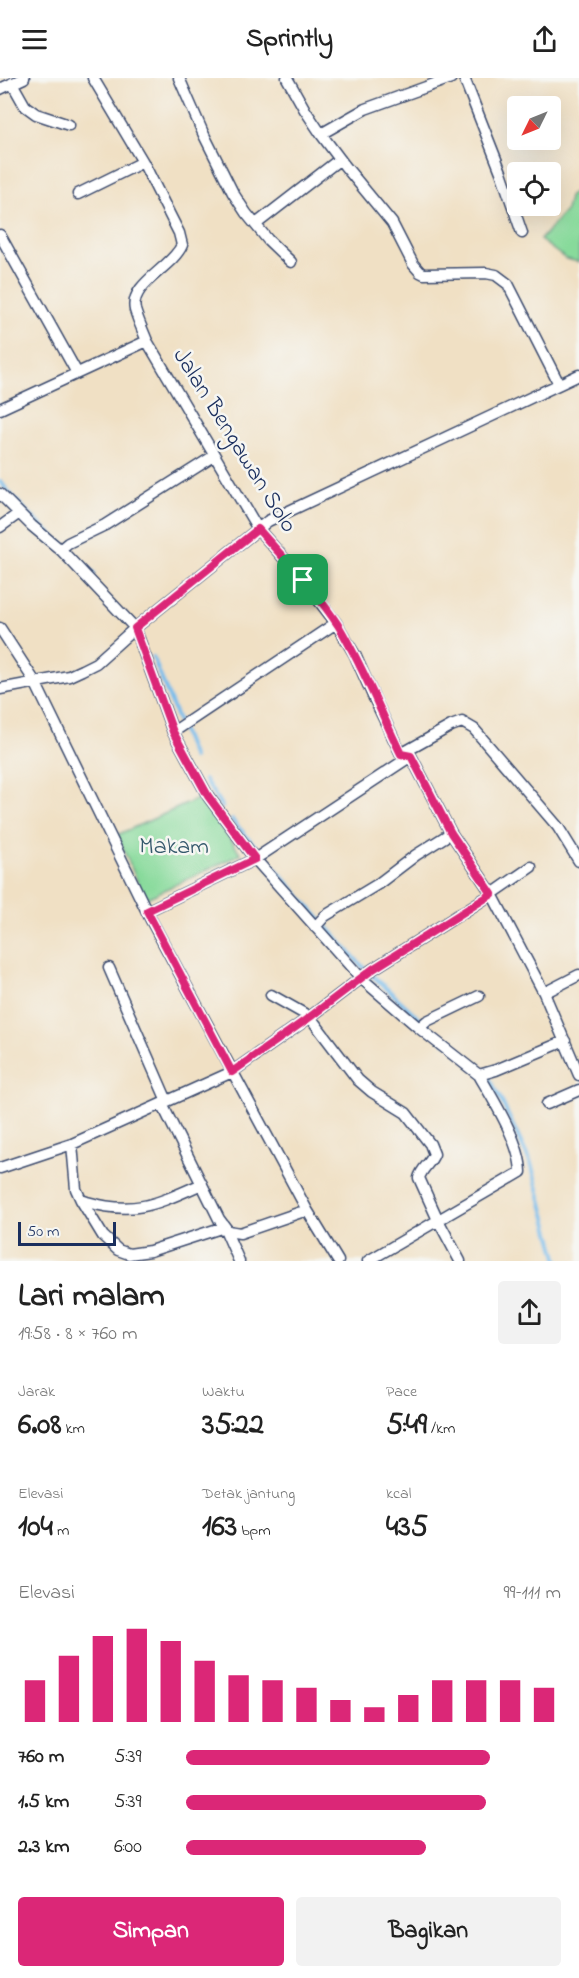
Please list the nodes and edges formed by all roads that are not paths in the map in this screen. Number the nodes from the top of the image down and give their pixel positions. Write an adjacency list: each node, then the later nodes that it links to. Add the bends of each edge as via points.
1 (24, 78): 7 (street)
2 (93, 78): 12 (street, Jalan Bengawan Solo)
3 (178, 78): 14 (street, via 233,193)
4 (287, 78): 10 (street)
5 (451, 78): 10 (street, via 365,109)
6 (464, 78): 15 (street)
7 (12, 83): 8 (street); 9 (street, via 25,106)
8 (0, 89)
9 (69, 125)
10 (321, 134): 11 (street)
11 (340, 159): 14 (street); 21 (street, via 397,230 420,272 486,273 503,279)
12 (142, 162): 13 (street); 18 (street, Jalan Bengawan Solo, via 182,245 178,255 144,284 135,297 135,309)
13 (78, 194)
14 (256, 224): 17 (street)
15 (522, 233)
16 (0, 235): 19 (street)
17 (291, 262)
18 (147, 341): 19 (street); 23 (street, Jalan Bengawan Solo)
19 (77, 373): 22 (street)
20 (579, 375): 21 (street)
21 (559, 384): 27 (street, via 285,512)
22 (0, 409)
23 (214, 456): 27 (street, Jalan Bengawan Solo); 28 (street)
24 (0, 494): 25 (street)
25 (18, 514): 26 (street); 28 (street)
26 (0, 527)
27 (258, 529): 29 (street, Jalan Bengawan Solo); 31 (street)
28 (64, 547): 31 (street)
29 (336, 623): 34 (street); 35 (street, Jalan Bengawan Solo)
30 (0, 628): 32 (street)
31 (135, 628): 32 (street, via 96,663 69,676); 34 (street)
32 (34, 682): 33 (street); 41 (street)
33 (0, 689)
34 (177, 729): 37 (street, via 208,796)
35 (406, 755): 36 (street, Jalan Bengawan Solo); 37 (street); 38 (street, via 451,726 462,722 474,729 558,827)
36 (451, 833): 40 (street, Jalan Bengawan Solo); 42 (street)
37 (261, 855): 41 (street); 42 (street)
38 (579, 861)
39 (531, 867): 40 (street)
40 (492, 894): 44 (street); 46 (street, Jalan Bengawan Solo)
41 (147, 911): 52 (street)
42 (319, 922): 44 (street)
43 (110, 968): 56 (street)
44 (367, 974): 49 (street); 50 (street)
45 (579, 975): 46 (street)
46 (544, 993): 51 (street, Jalan Bengawan Solo)
47 (271, 995): 49 (street)
48 (479, 996): 50 (street)
49 (310, 1017): 52 (street); 63 (street, via 358,1080 406,1113 430,1144 434,1154 419,1178)
50 (422, 1025): 53 (street)
51 (565, 1041): 53 (street); 54 (street, Jalan Bengawan Solo)
52 (232, 1072): 56 (street); 62 (street)
53 (478, 1075): 63 (street, via 502,1116 521,1172)
54 (579, 1075)
55 (579, 1089): 57 (street)
56 (165, 1103): 58 (street); 60 (street)
57 (547, 1104)
58 (72, 1144): 59 (street); 61 (street, via 76,1189)
59 (0, 1168)
60 (202, 1184): 61 (street, via 152,1206 125,1209); 64 (street)
61 (81, 1200): 64 (street, via 103,1236 129,1254)
62 (307, 1210): 64 (street, via 240,1233); 65 (street)
63 (438, 1221): 67 (street); 68 (street)
64 (224, 1227): 66 (street)
65 (335, 1260)
66 (239, 1261)
67 (368, 1261)
68 (459, 1261)

